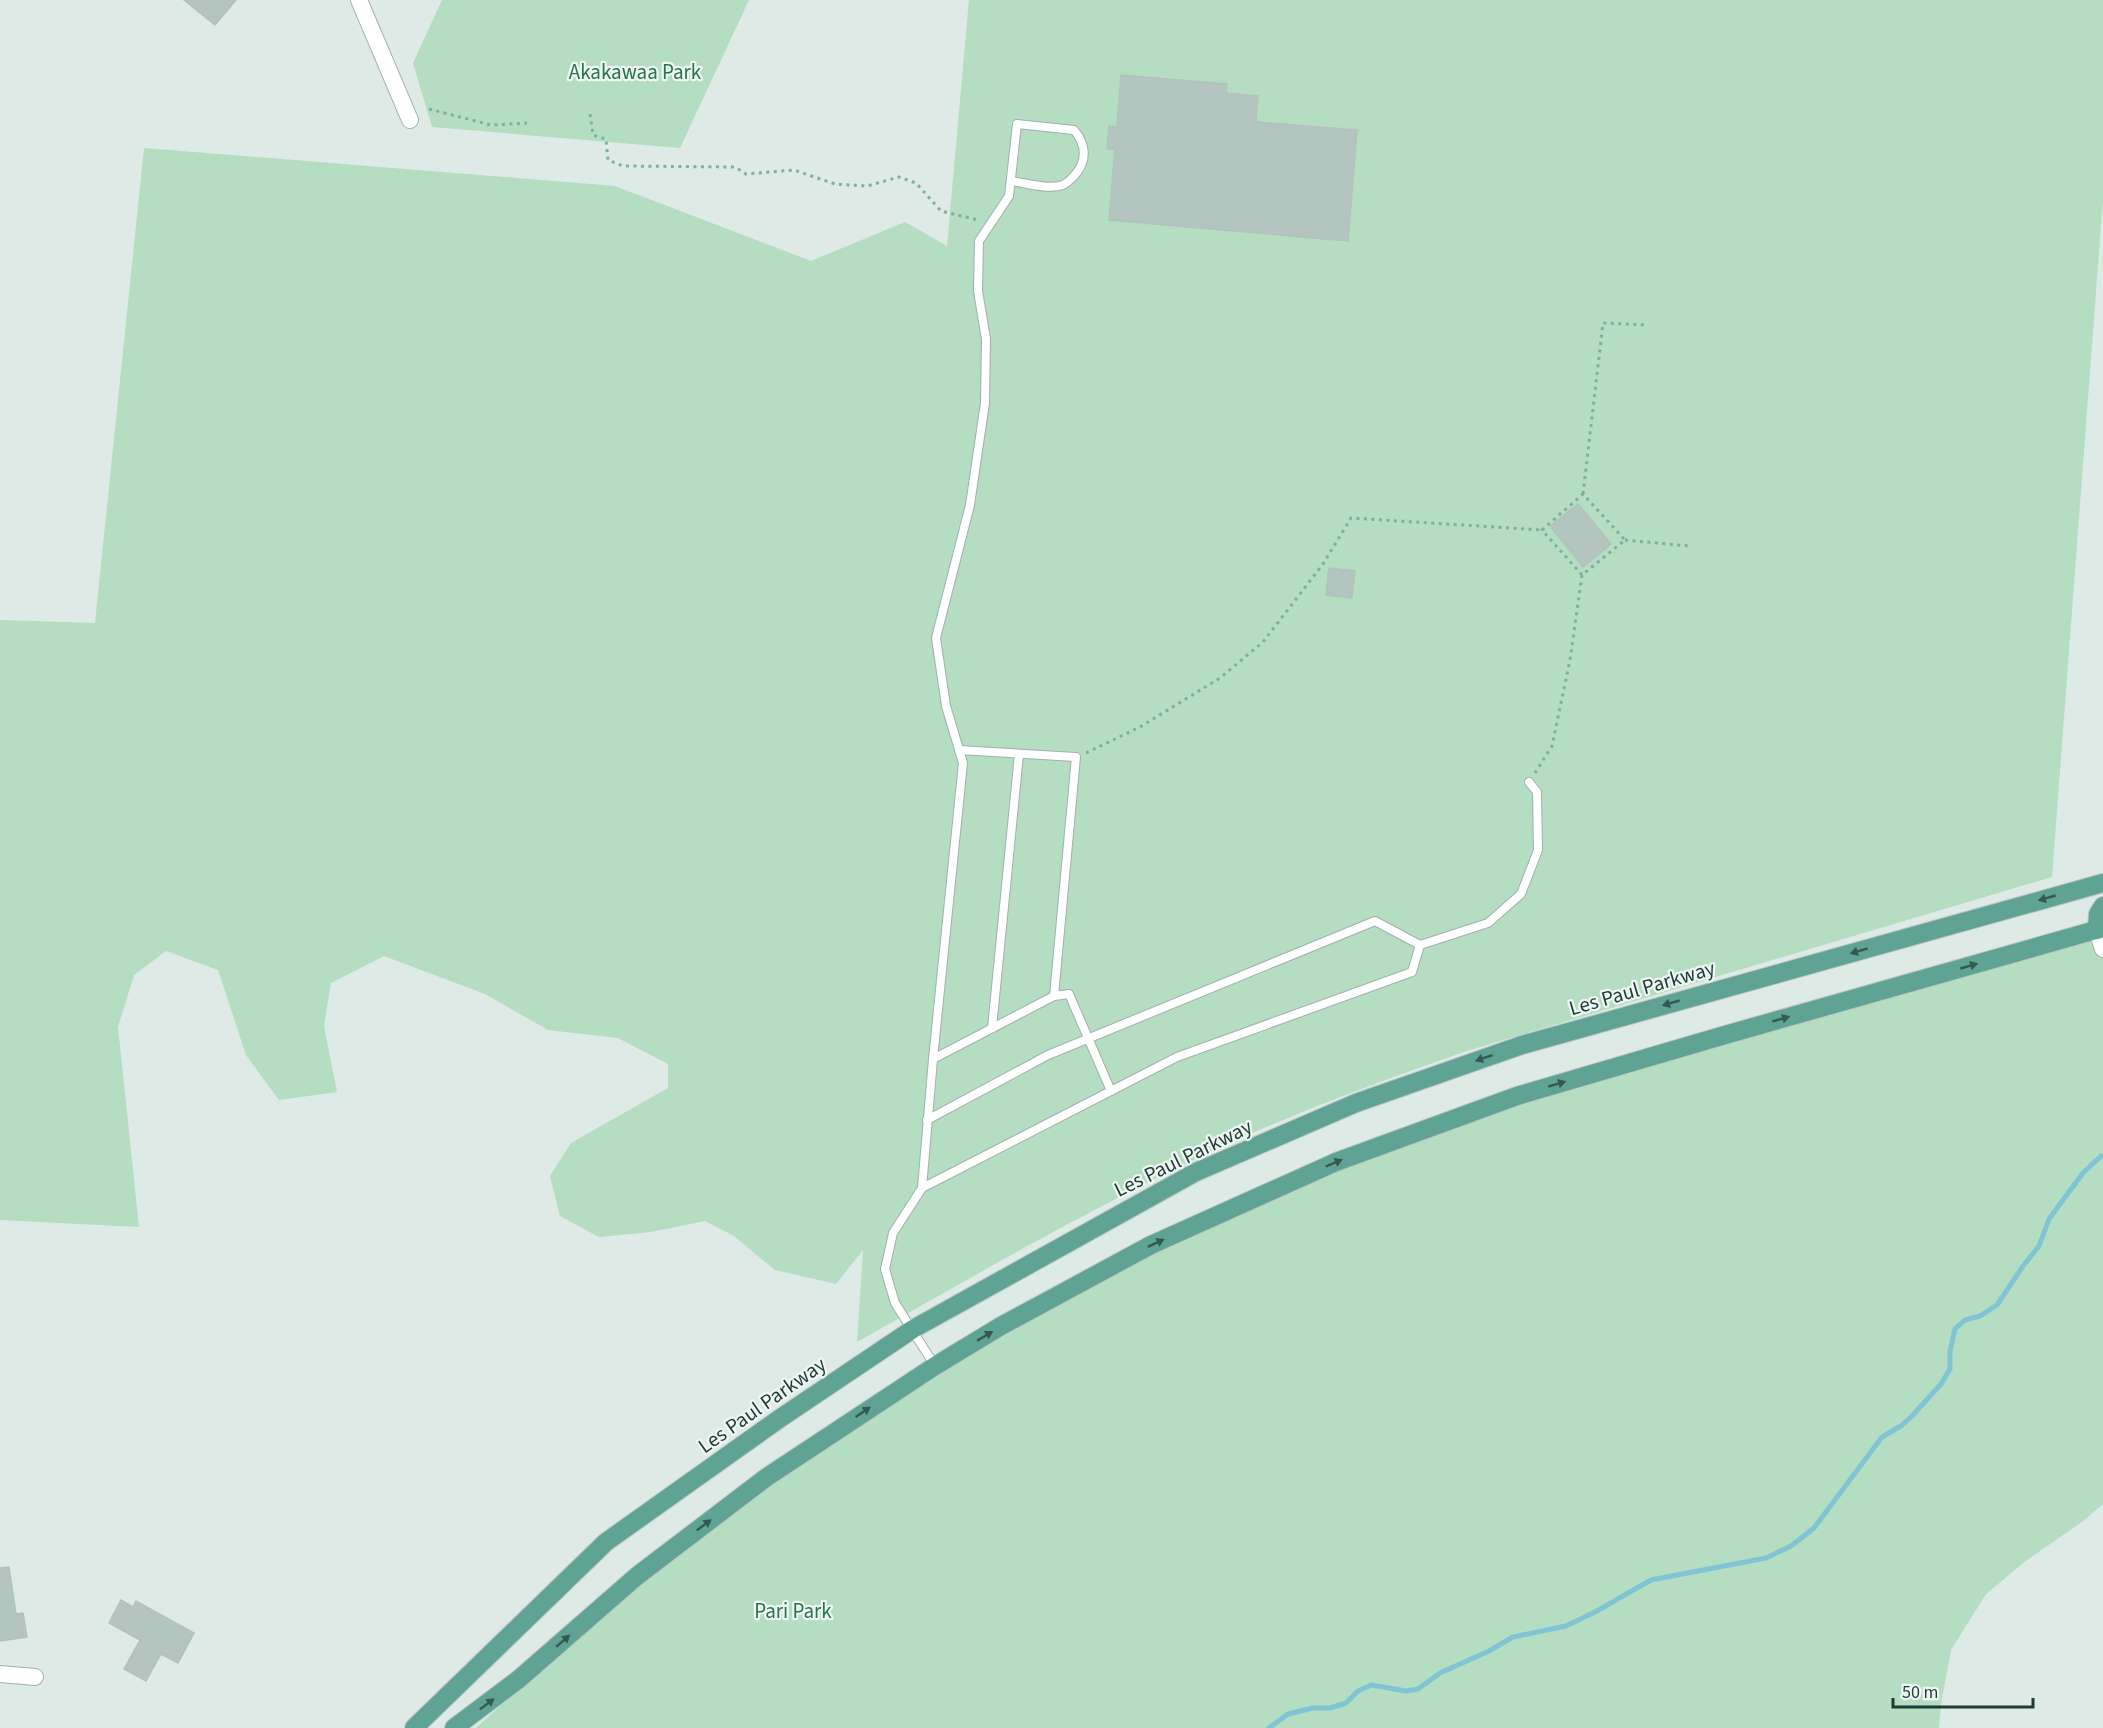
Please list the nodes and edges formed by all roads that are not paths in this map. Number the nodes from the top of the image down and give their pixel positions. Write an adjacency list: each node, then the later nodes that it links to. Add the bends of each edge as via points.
1 (359, 0): 2 (street)
2 (410, 120)
3 (1011, 181): 3 (lane, via 1017,124 1074,130 1082,140 1084,160 1065,184); 4 (lane, via 1009,196 979,241 978,291 986,339 985,403 970,505 936,638 946,706)
4 (959, 750): 5 (lane); 15 (lane, via 963,762)
5 (1018, 754): 12 (lane, via 1076,757); 13 (lane)
6 (1529, 782): 10 (lane, via 1537,792 1538,850 1521,894 1488,923)
7 (2103, 883): 19 (main road, Les Paul Parkway, one-way to 19, via 1522,1045 1356,1103 1196,1172)
8 (2103, 906): 9 (main road, via 2098,914)
9 (2100, 929): 11 (street); 20 (main road, one-way to 9, via 1151,1245 1336,1162 1517,1096)
10 (1420, 945): 14 (lane, via 1375,921); 16 (lane, via 1412,972 1177,1057)
11 (2103, 950)
12 (1054, 996): 13 (lane); 14 (lane, via 1069,994)
13 (992, 1028): 15 (lane)
14 (1088, 1039): 16 (lane); 17 (lane)
15 (933, 1059): 17 (lane)
16 (1111, 1091): 18 (lane)
17 (927, 1120): 18 (lane)
18 (922, 1188): 19 (lane, via 893,1233 885,1269 895,1303)
19 (913, 1329): 20 (lane); 23 (main road, Les Paul Parkway, via 606,1542)
20 (935, 1366): 24 (main road, one-way to 20, via 519,1679 637,1576 767,1477)
21 (0, 1674): 22 (street)
22 (35, 1677)
23 (414, 1728)
24 (454, 1728)

